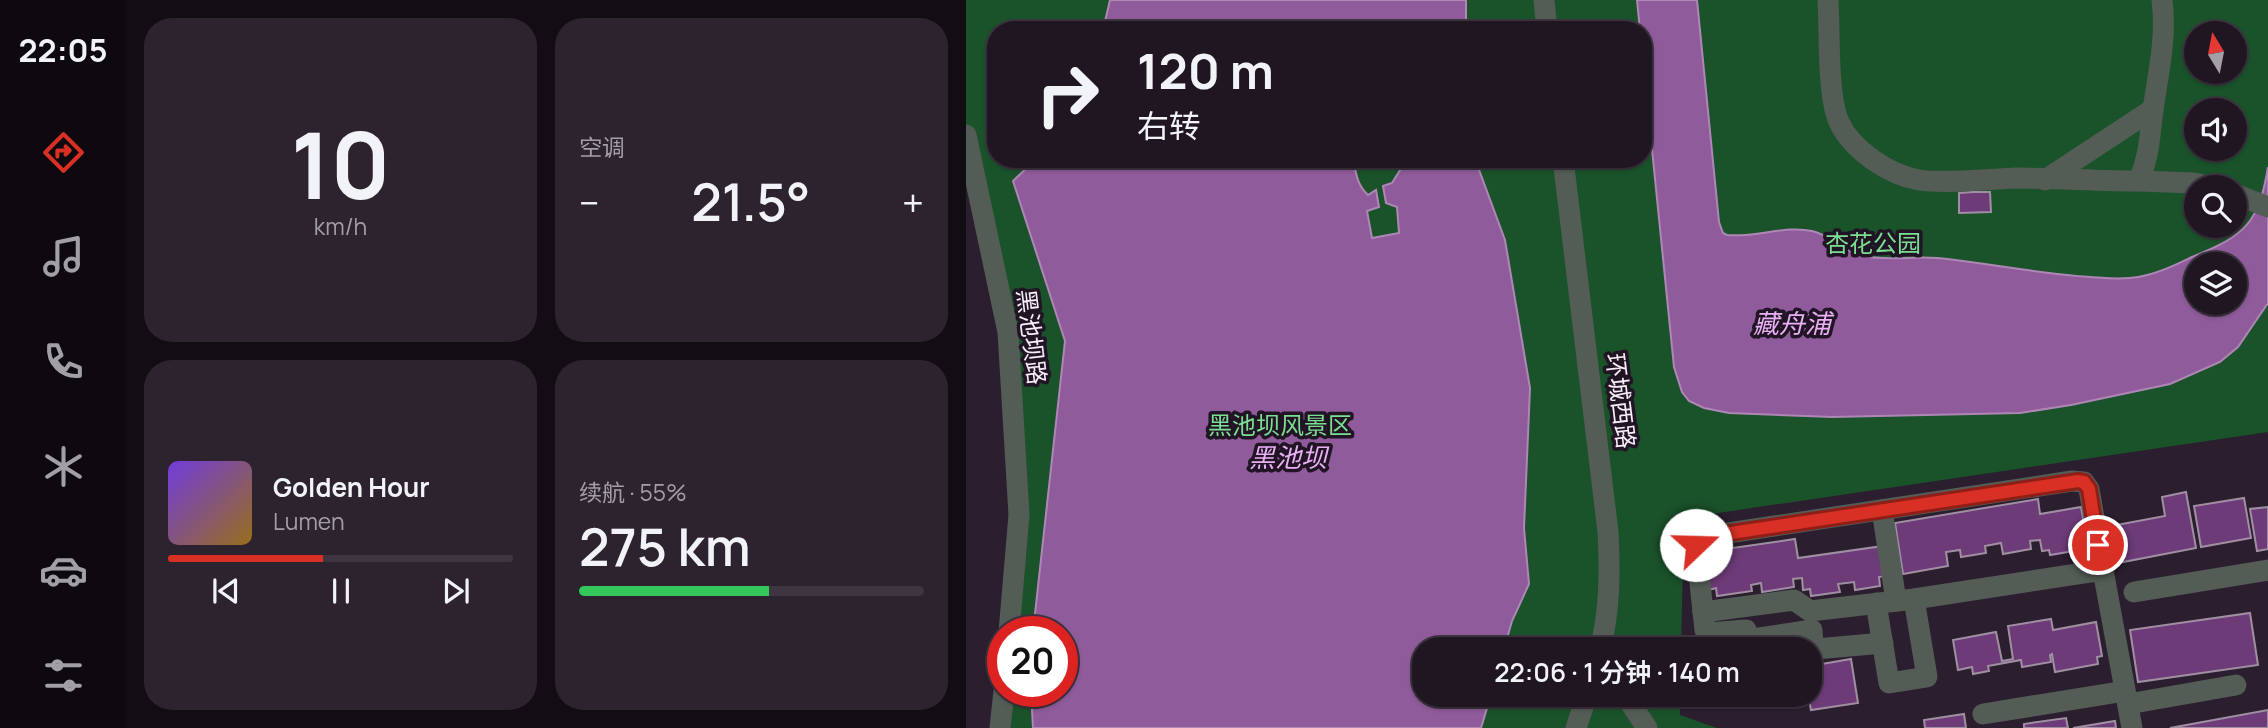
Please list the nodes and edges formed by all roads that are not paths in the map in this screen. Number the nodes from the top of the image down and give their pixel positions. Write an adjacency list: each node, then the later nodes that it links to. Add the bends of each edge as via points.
1 (1544, 0): 4 (street)
2 (1828, 0): 8 (street, via 1835,110 1846,134 1863,151 1918,180)
3 (2161, 0): 5 (street, via 2161,58)
4 (1546, 21)
5 (2153, 108): 8 (street); 9 (street, via 2148,157)
6 (966, 135): 17 (street, 黑池坝路, via 1008,332 1019,515)
7 (1564, 168): 19 (street, 环城西路, via 1608,525 1610,580)
8 (2045, 180): 9 (street)
9 (2139, 181): 10 (street)
10 (2184, 183)
11 (1882, 510): 12 (street, via 2081,482 2090,492); 15 (street); 16 (street, via 1702,537 1696,545)
12 (2103, 570): 15 (street); 22 (street)
13 (2268, 570): 14 (street)
14 (2134, 592)
15 (1895, 601): 18 (street); 20 (street); 20 (street, via 1927,677 1889,683)
16 (1703, 612): 18 (street, via 1794,600); 18 (street, via 1708,633 1744,629 1753,639)
17 (1010, 616)
18 (1811, 621): 20 (street, via 1815,648)
19 (1604, 637)
20 (1883, 643)
21 (2236, 685): 22 (street)
22 (2126, 697): 26 (street); 30 (street)
23 (1002, 707): 27 (street)
24 (1583, 707): 28 (street)
25 (1633, 707): 29 (street)
26 (1983, 713)
27 (1000, 728)
28 (1576, 728)
29 (1647, 728)
30 (2132, 728)

